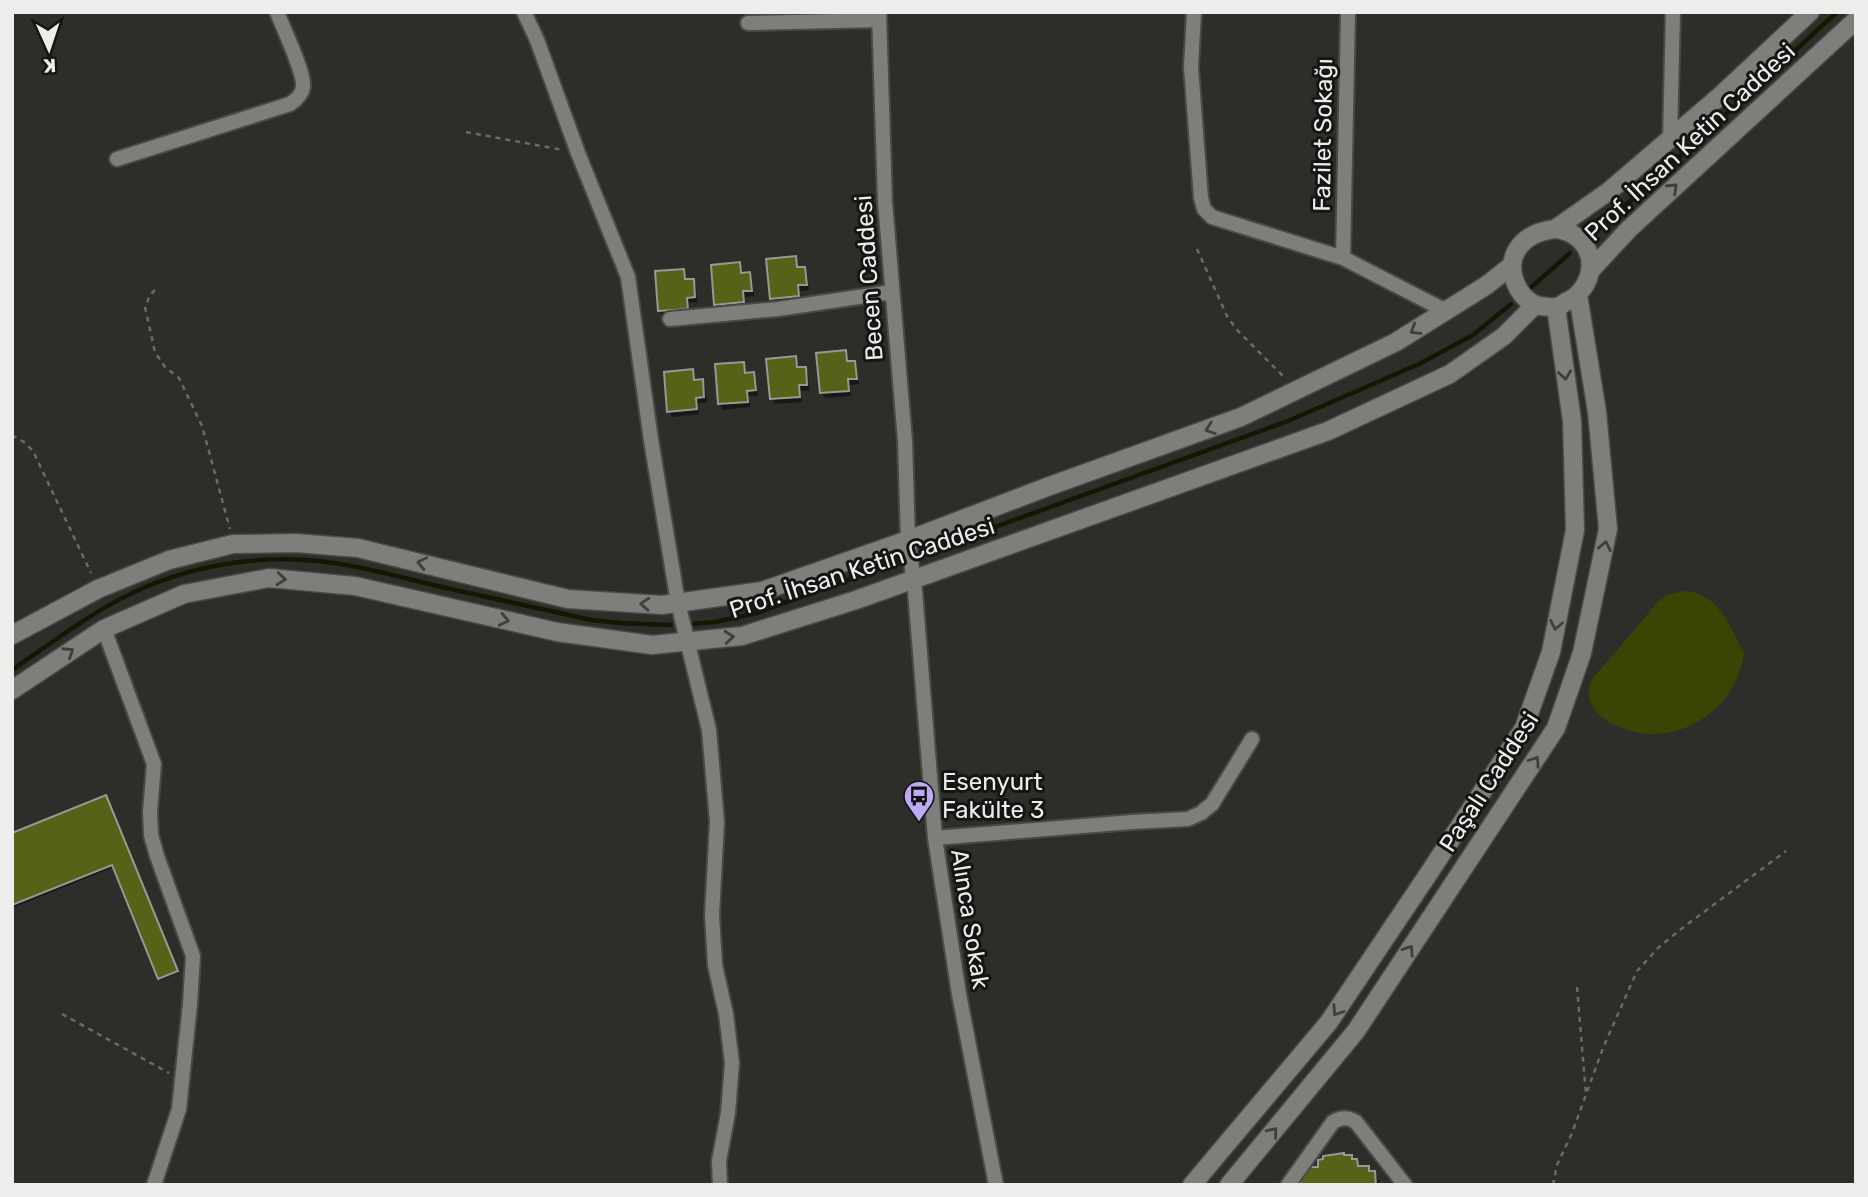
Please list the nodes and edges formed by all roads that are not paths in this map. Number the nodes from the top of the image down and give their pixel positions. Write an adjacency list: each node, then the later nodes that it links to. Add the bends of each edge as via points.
1 (277, 12): 11 (street, via 303,78 296,100)
2 (524, 12): 24 (street, via 628,278)
3 (1194, 12): 13 (street, via 1191,67 1203,209 1212,216)
4 (1348, 12): 13 (street, Fazilet Sokağı)
5 (1673, 12): 10 (street)
6 (1810, 12): 10 (street, Prof. İhsan Ketin Caddesi)
7 (878, 16): 9 (street); 16 (street, Becen Caddesi)
8 (1856, 20): 15 (street, Prof. İhsan Ketin Caddesi, one-way to 8, via 1629,229)
9 (748, 23)
10 (1670, 139): 12 (street, Prof. İhsan Ketin Caddesi)
11 (117, 159)
12 (1555, 229): 14 (street, via 1527,239 1516,250); 15 (street, via 1581,239)
13 (1343, 258): 20 (street)
14 (1512, 265): 18 (street, via 1513,279 1524,298); 20 (street, Prof. İhsan Ketin Caddesi)
15 (1590, 271): 17 (street)
16 (892, 292): 21 (street); 22 (street, Becen Caddesi)
17 (1578, 295): 19 (street); 35 (street, Paşalı Caddesi, one-way to 17, via 1356,1031 1556,728 1582,653 1608,529 1597,412)
18 (1535, 305): 19 (street); 23 (street, Prof. İhsan Ketin Caddesi, via 1504,336 1450,374 1328,430)
19 (1556, 307): 34 (street, Paşalı Caddesi, one-way to 34, via 1572,421 1574,530 1551,652 1524,728 1329,1023)
20 (1446, 311): 22 (street, Prof. İhsan Ketin Caddesi, one-way to 22, via 1396,342 1241,417)
21 (670, 319)
22 (908, 540): 23 (street, Becen Caddesi); 24 (street, Prof. İhsan Ketin Caddesi, via 762,591)
23 (914, 580): 27 (street, Prof. İhsan Ketin Caddesi, one-way to 23, via 742,636); 30 (street, Alınca Sokak)
24 (678, 603): 26 (street, Prof. İhsan Ketin Caddesi, one-way to 26, via 568,599 358,548 233,544 169,560 98,589); 27 (street)
25 (104, 629): 27 (street, Prof. İhsan Ketin Caddesi, one-way to 27, via 184,594 269,578 355,586 557,632 652,645); 28 (street, Prof. İhsan Ketin Caddesi, one-way to 25); 32 (street, via 154,764 151,835 193,956 179,1109)
26 (12, 635)
27 (687, 641): 33 (street, via 709,730 716,822 715,965 732,1063)
28 (12, 690)
29 (1252, 739): 30 (street, via 1212,804 1188,819)
30 (934, 838): 31 (street, Alınca Sokak)
31 (995, 1182)
32 (154, 1185)
33 (720, 1185)
34 (1192, 1185)
35 (1229, 1185)
36 (1288, 1185): 37 (street, via 1333,1122 1342,1118 1356,1122)
37 (1405, 1185)

